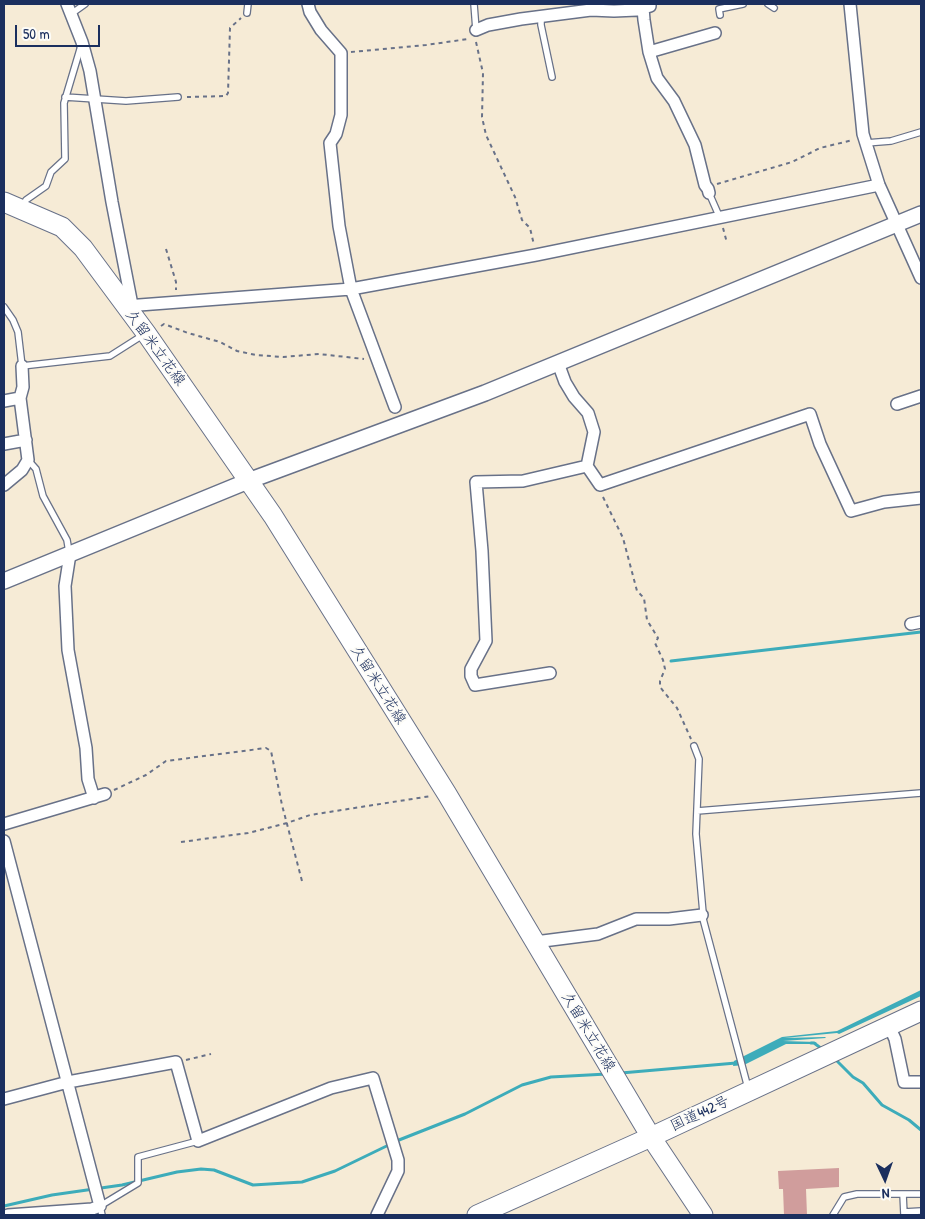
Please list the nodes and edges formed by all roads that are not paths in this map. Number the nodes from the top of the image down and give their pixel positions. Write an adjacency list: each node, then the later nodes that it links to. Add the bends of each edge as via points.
1 (86, 4): 10 (lane)
2 (248, 4): 11 (lane)
3 (308, 4): 32 (street, via 321,30 341,53 341,115 330,143 339,226)
4 (474, 4): 14 (lane)
5 (743, 4): 12 (lane, via 719,8)
6 (768, 4): 9 (lane)
7 (850, 4): 23 (street)
8 (647, 6): 13 (street); 17 (street, via 644,20)
9 (774, 8)
10 (69, 9): 16 (street)
11 (247, 13)
12 (720, 15)
13 (541, 16): 14 (street, via 488,25); 18 (lane)
14 (475, 32)
15 (715, 33): 17 (street)
16 (82, 42): 19 (lane); 21 (street)
17 (650, 52): 25 (street, via 657,78 674,101 695,145)
18 (552, 77)
19 (65, 97): 21 (lane); 27 (lane, via 65,159 51,172 46,186 26,200)
20 (178, 97): 21 (lane, via 126,101)
21 (96, 98): 34 (street)
22 (921, 132): 23 (lane, via 891,141)
23 (865, 140): 24 (street)
24 (879, 185): 29 (street); 30 (street)
25 (708, 190): 29 (lane)
26 (4, 202): 27 (main road, 久留米立花線)
27 (21, 209): 34 (main road, 久留米立花線, via 62,227)
28 (921, 214): 30 (street)
29 (720, 218): 32 (street)
30 (897, 224): 31 (street); 36 (street)
31 (921, 278)
32 (351, 289): 34 (street); 42 (street)
33 (4, 306): 37 (lane, via 18,332)
34 (129, 306): 35 (main road, 久留米立花線)
35 (146, 333): 37 (lane, via 110,356); 47 (main road, 久留米立花線)
36 (558, 363): 46 (street, via 565,382 588,413 594,432); 47 (street, via 411,422)
37 (22, 366): 39 (street)
38 (921, 396): 41 (street)
39 (20, 398): 40 (street); 43 (street)
40 (4, 401)
41 (898, 404)
42 (395, 407)
43 (26, 440): 44 (street); 45 (street)
44 (4, 444)
45 (28, 460): 48 (street, via 22,470); 50 (lane, via 36,468 44,496 67,540)
46 (587, 466): 49 (street, via 600,485 810,414 851,511 884,502); 52 (street, via 524,481 476,482 486,641 471,669 472,690)
47 (248, 481): 50 (street); 59 (main road, 久留米立花線, via 447,794)
48 (4, 485)
49 (921, 498)
50 (70, 554): 51 (street); 56 (street, via 65,586 68,650 86,748 88,778 100,796)
51 (4, 581)
52 (550, 673)
53 (694, 746): 55 (lane, via 699,759)
54 (921, 793): 55 (lane)
55 (697, 811): 58 (lane)
56 (4, 824)
57 (4, 841): 62 (street)
58 (702, 915): 59 (street, via 636,919 598,934); 64 (lane)
59 (535, 942): 66 (main road, 久留米立花線)
60 (921, 1010): 61 (main road, 国道442号)
61 (889, 1026): 63 (street, via 904,1082); 64 (main road, 国道442号)
62 (68, 1082): 65 (street); 67 (street, via 176,1062); 70 (street)
63 (921, 1082)
64 (749, 1091): 66 (main road, 国道442号)
65 (4, 1099)
66 (651, 1137): 75 (main road, 国道442号); 76 (main road, 久留米立花線)
67 (198, 1141): 70 (lane, via 138,1157 138,1183); 74 (street, via 331,1088 373,1078 398,1160 398,1171)
68 (903, 1194): 69 (lane); 72 (lane); 77 (lane, via 844,1197)
69 (921, 1194)
70 (101, 1210): 73 (street)
71 (921, 1211): 72 (lane)
72 (904, 1214)
73 (8, 1215)
74 (377, 1215)
75 (477, 1215)
76 (703, 1215)
77 (834, 1215)

